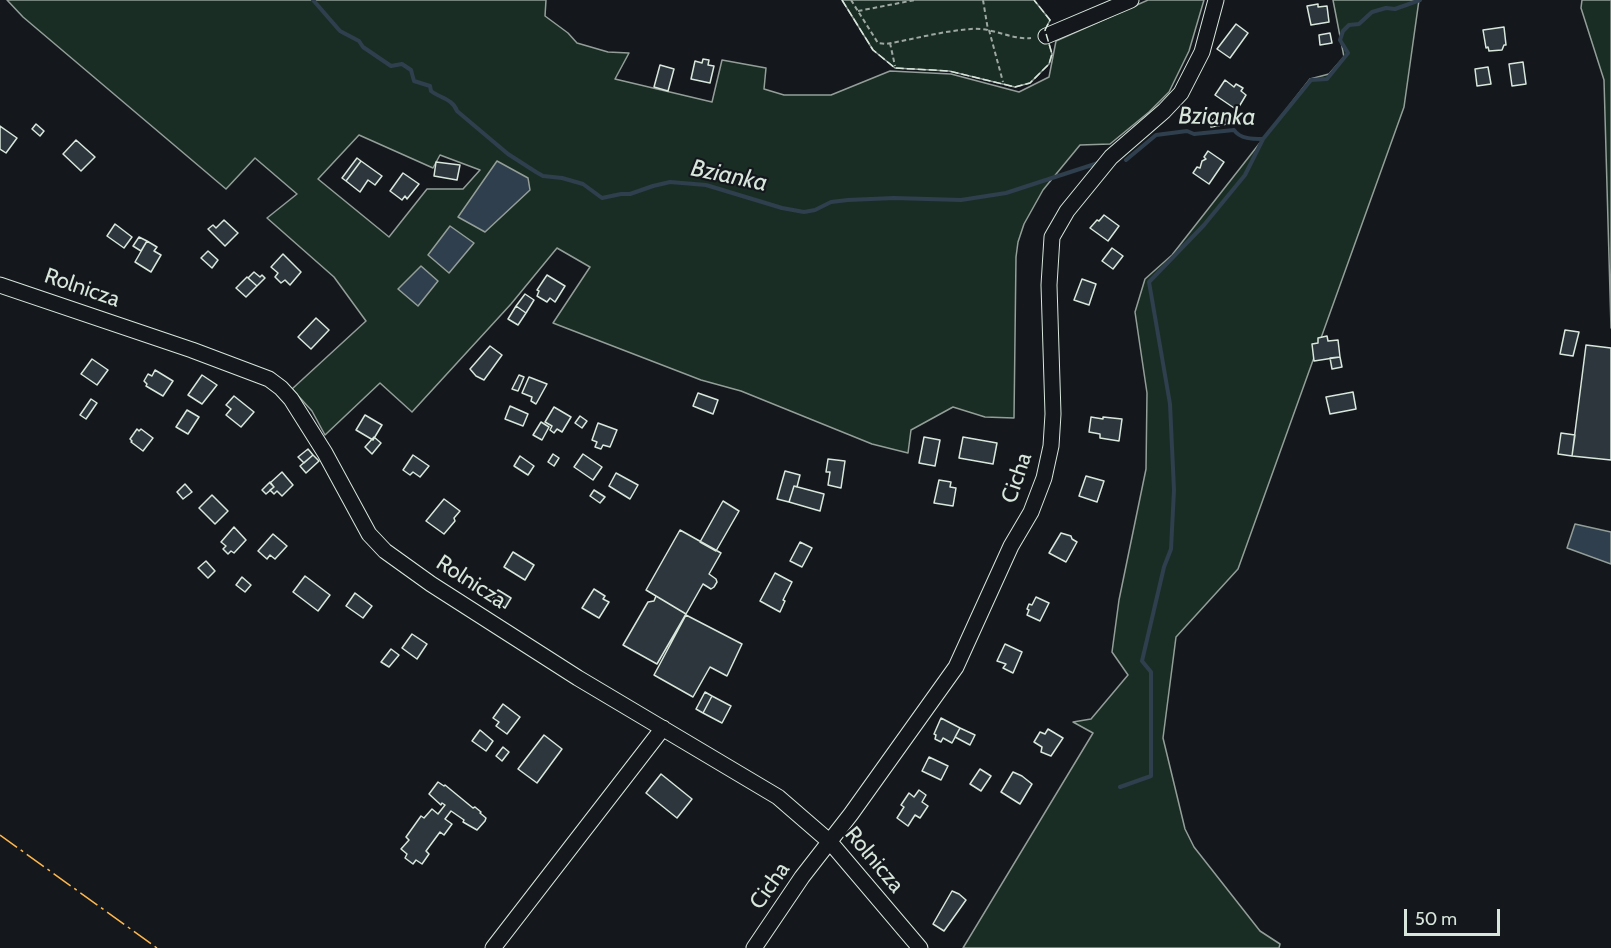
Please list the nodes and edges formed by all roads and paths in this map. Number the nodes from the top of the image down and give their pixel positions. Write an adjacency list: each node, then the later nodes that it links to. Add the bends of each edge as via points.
1 (851, 0): 6 (path)
2 (915, 0): 6 (path)
3 (983, 0): 7 (path)
4 (1131, 0): 8 (street)
5 (1216, 0): 14 (street, Cicha, via 1202,52 1181,93 1111,156 1067,211 1052,237 1049,285 1053,414 1044,478 956,667)
6 (858, 11): 9 (path, via 878,43)
7 (989, 30): 8 (path, via 1023,39); 9 (path, via 972,28); 11 (path)
8 (1046, 36)
9 (890, 44): 10 (path)
10 (895, 66)
11 (1003, 82)
12 (0, 285): 13 (street, Rolnicza, via 269,379 291,399 369,534 385,551 578,678)
13 (663, 728): 14 (street, Rolnicza, via 778,797); 15 (street)
14 (830, 842): 16 (street, Cicha); 17 (street, Rolnicza)
15 (493, 948)
16 (754, 948)
17 (920, 948)

